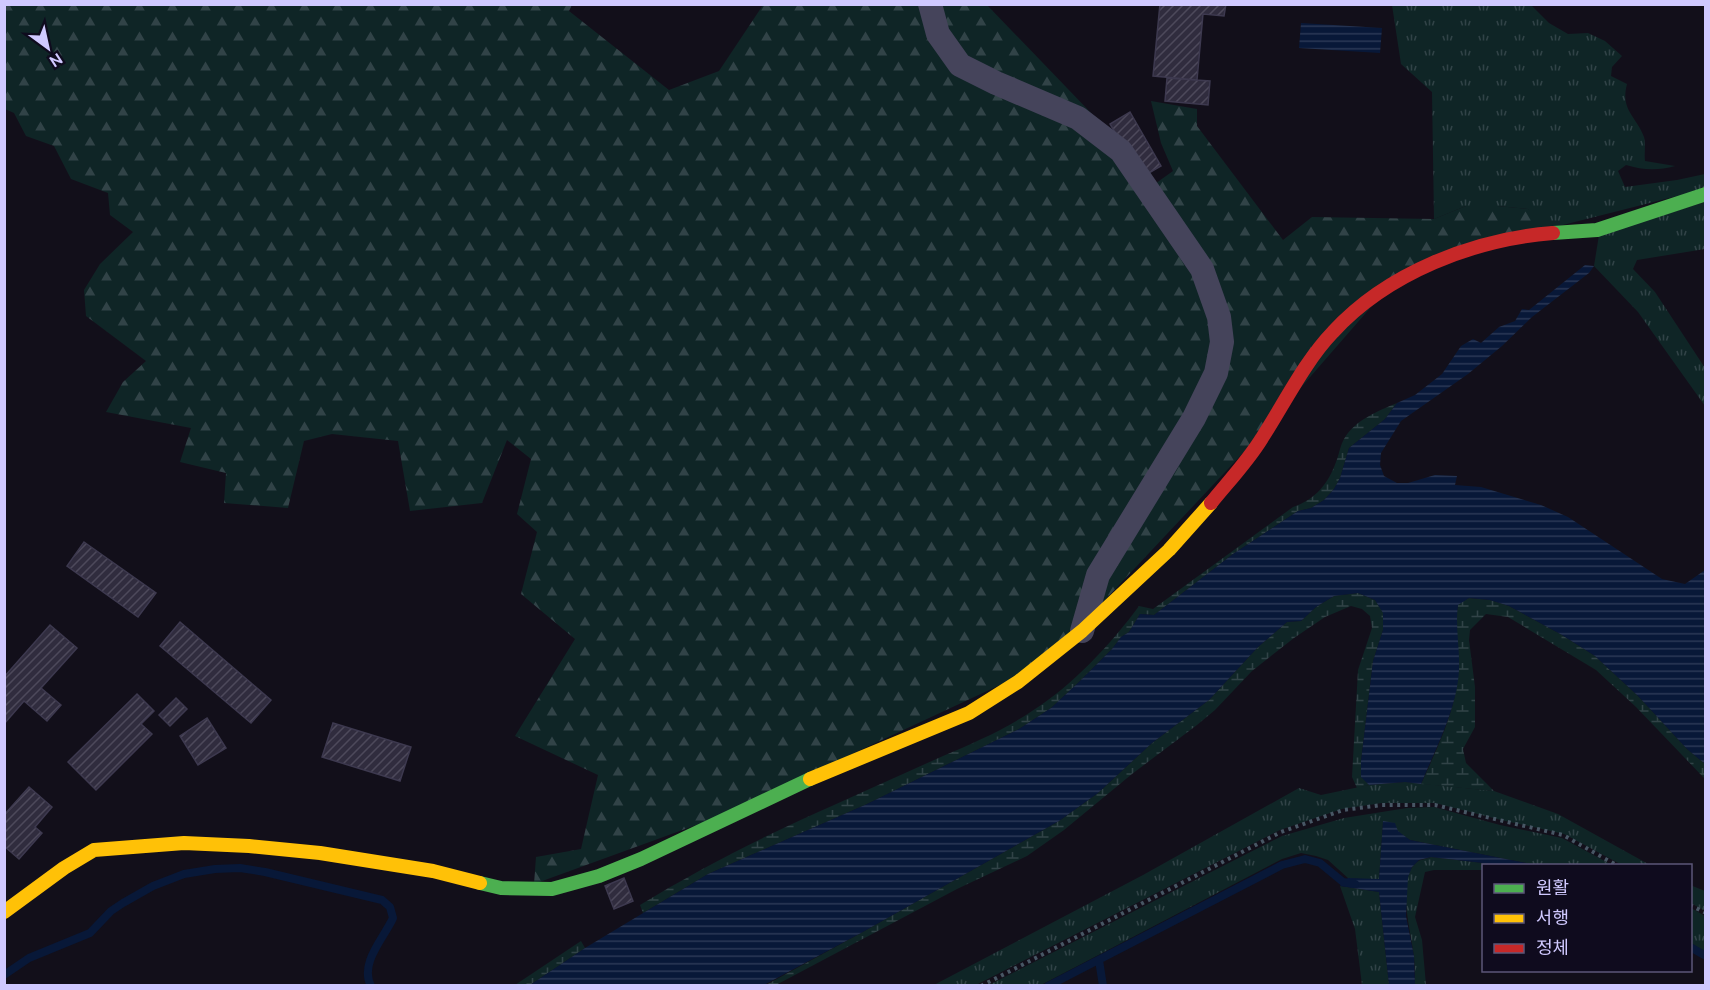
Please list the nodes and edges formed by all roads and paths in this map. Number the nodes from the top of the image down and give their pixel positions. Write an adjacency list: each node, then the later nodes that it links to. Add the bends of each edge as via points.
1 (930, 4): 3 (street, via 938,34 960,65 1078,118 1120,151 1202,269 1219,317 1222,342 1216,373 1194,418 1098,575)
2 (1706, 194): 3 (street, via 1597,230 1486,244 1400,280 1358,307 1331,333 1261,440 1212,502 1169,550)
3 (1082, 631): 6 (street, via 1018,682 969,713 834,768 641,859 552,889 501,888 433,871 320,853 183,843 94,850)
4 (1614, 864): 8 (path, via 1563,835 1435,805 1343,810 1281,832)
5 (1692, 906): 7 (path)
6 (4, 912)
7 (1706, 913)
8 (981, 986)

